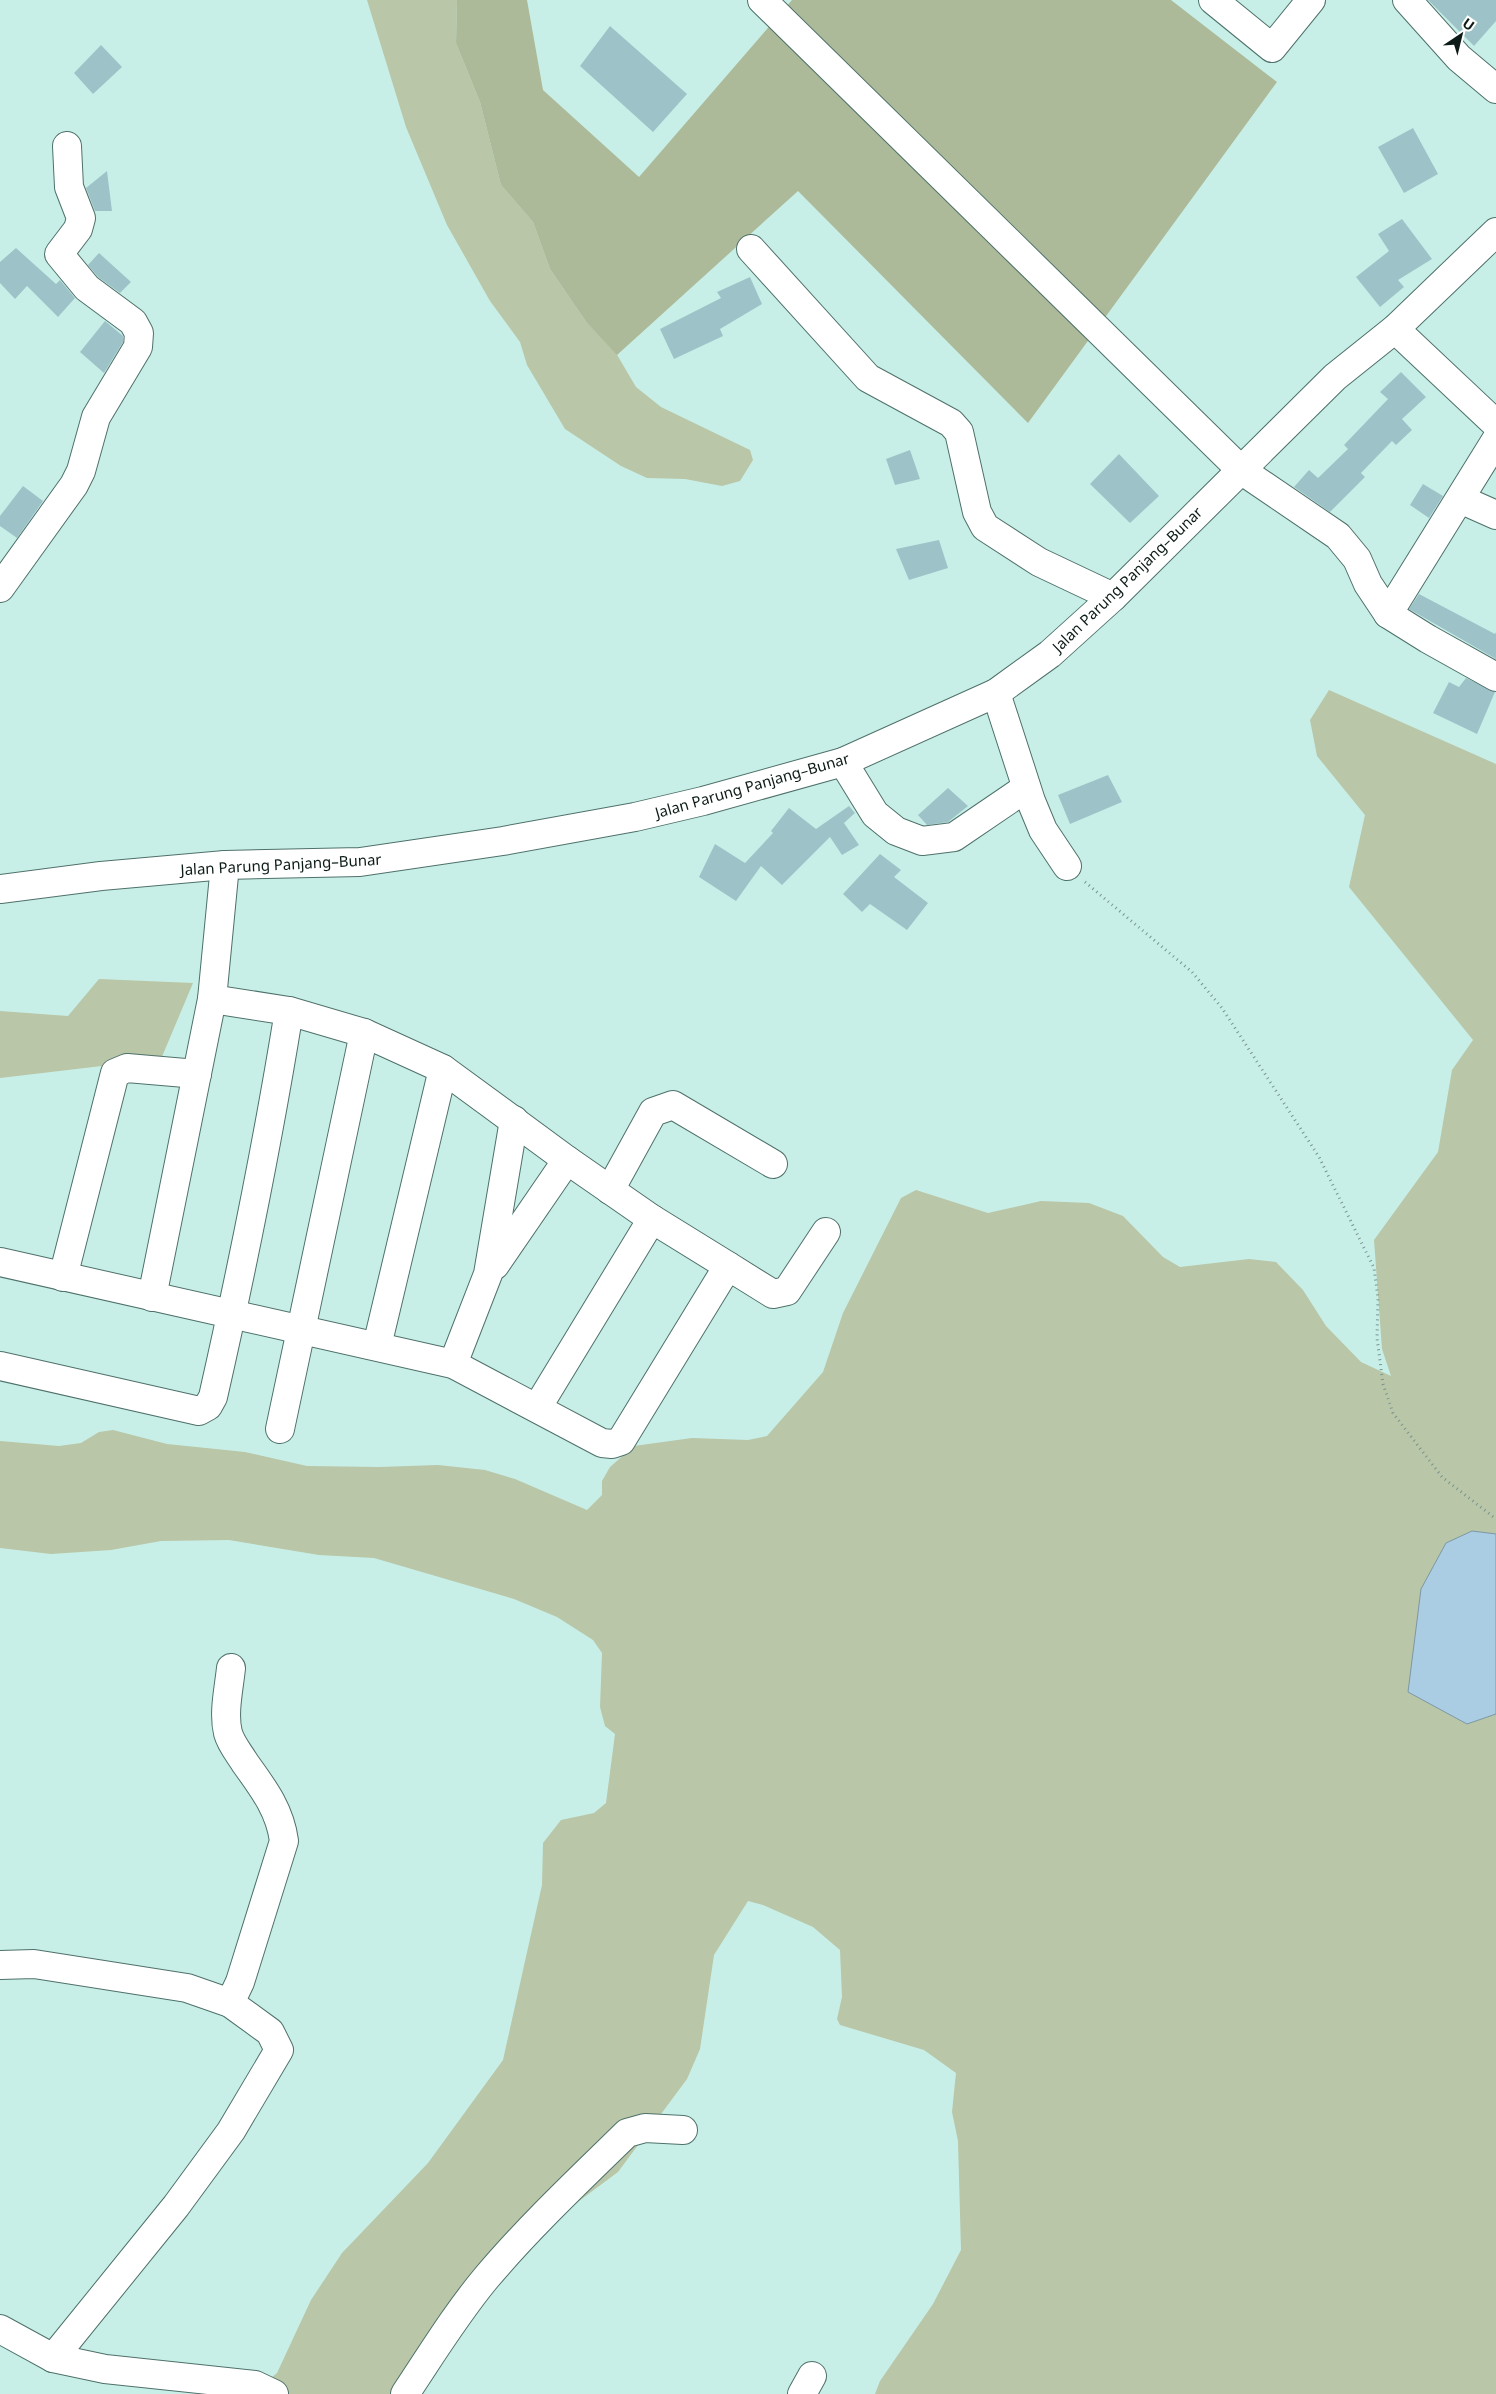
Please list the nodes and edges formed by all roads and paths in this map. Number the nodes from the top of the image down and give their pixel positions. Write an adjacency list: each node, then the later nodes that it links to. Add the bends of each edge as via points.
1 (762, 0): 12 (street)
2 (1213, 0): 3 (street, via 1272,48)
3 (1311, 0)
4 (1407, 0): 5 (street, via 1459,58)
5 (1496, 89)
6 (68, 146): 15 (street, via 69,187 82,218 78,229 59,254 87,288 133,322 139,333 138,347 96,417 74,485)
7 (1496, 232): 9 (street, Jalan Parung Panjang–Bunar)
8 (752, 249): 16 (street, via 868,378 951,423 959,432 977,512 985,527 1039,562)
9 (1395, 329): 10 (street); 12 (street, Jalan Parung Panjang–Bunar, via 1335,377)
10 (1496, 424)
11 (1496, 440): 13 (street)
12 (1241, 470): 16 (street, Jalan Parung Panjang–Bunar); 17 (street, via 1338,536 1357,559 1368,584)
13 (1460, 499): 14 (street); 17 (street)
14 (1496, 515)
15 (0, 588)
16 (1113, 597): 19 (street, Jalan Parung Panjang–Bunar, via 1050,654)
17 (1388, 614): 18 (street)
18 (1496, 678)
19 (996, 693): 20 (street, Jalan Parung Panjang–Bunar); 21 (street)
20 (843, 762): 21 (street, via 876,814 896,831 922,841 954,837); 22 (street, Jalan Parung Panjang–Bunar, via 636,817 503,841 360,862)
21 (1026, 788): 23 (street, via 1043,830)
22 (225, 865): 24 (street, Jalan Parung Panjang–Bunar); 25 (street)
23 (1067, 866): 48 (path, via 1192,972 1222,1008 1319,1157 1374,1268 1383,1384 1394,1412 1442,1477)
24 (0, 889)
25 (212, 999): 26 (street); 29 (street)
26 (289, 1011): 27 (street); 41 (street, via 267,1144)
27 (364, 1033): 28 (street); 42 (street)
28 (443, 1069): 30 (street); 43 (street)
29 (196, 1074): 39 (street, via 127,1068 115,1073); 40 (street)
30 (514, 1120): 31 (street); 38 (street)
31 (566, 1160): 33 (street); 38 (street)
32 (774, 1164): 33 (street, via 673,1105 653,1112)
33 (610, 1190): 34 (street)
34 (652, 1218): 37 (street); 46 (street)
35 (826, 1232): 37 (street, via 787,1291 773,1294)
36 (0, 1262): 39 (street)
37 (728, 1266): 46 (street, via 620,1441 602,1443)
38 (488, 1274): 44 (street)
39 (63, 1277): 40 (street)
40 (152, 1297): 41 (street)
41 (232, 1315): 42 (street); 45 (street, via 213,1397 208,1406 199,1411)
42 (302, 1330): 43 (street); 47 (street)
43 (377, 1346): 44 (street)
44 (453, 1364): 46 (street)
45 (0, 1366)
46 (537, 1408)
47 (280, 1430)
48 (1496, 1519)
49 (232, 1668): 51 (street, via 226,1721 228,1734 272,1800 284,1841 240,1982)
50 (0, 1966): 51 (street, via 34,1964 111,1975 188,1988)
51 (230, 2003): 54 (street, via 270,2032 280,2050 231,2131 176,2206)
52 (683, 2130): 56 (street, via 645,2128 627,2133 532,2227 485,2279 452,2322)
53 (0, 2329): 54 (street)
54 (52, 2358): 55 (street, via 105,2369 255,2386)
55 (274, 2394)
56 (405, 2394)

